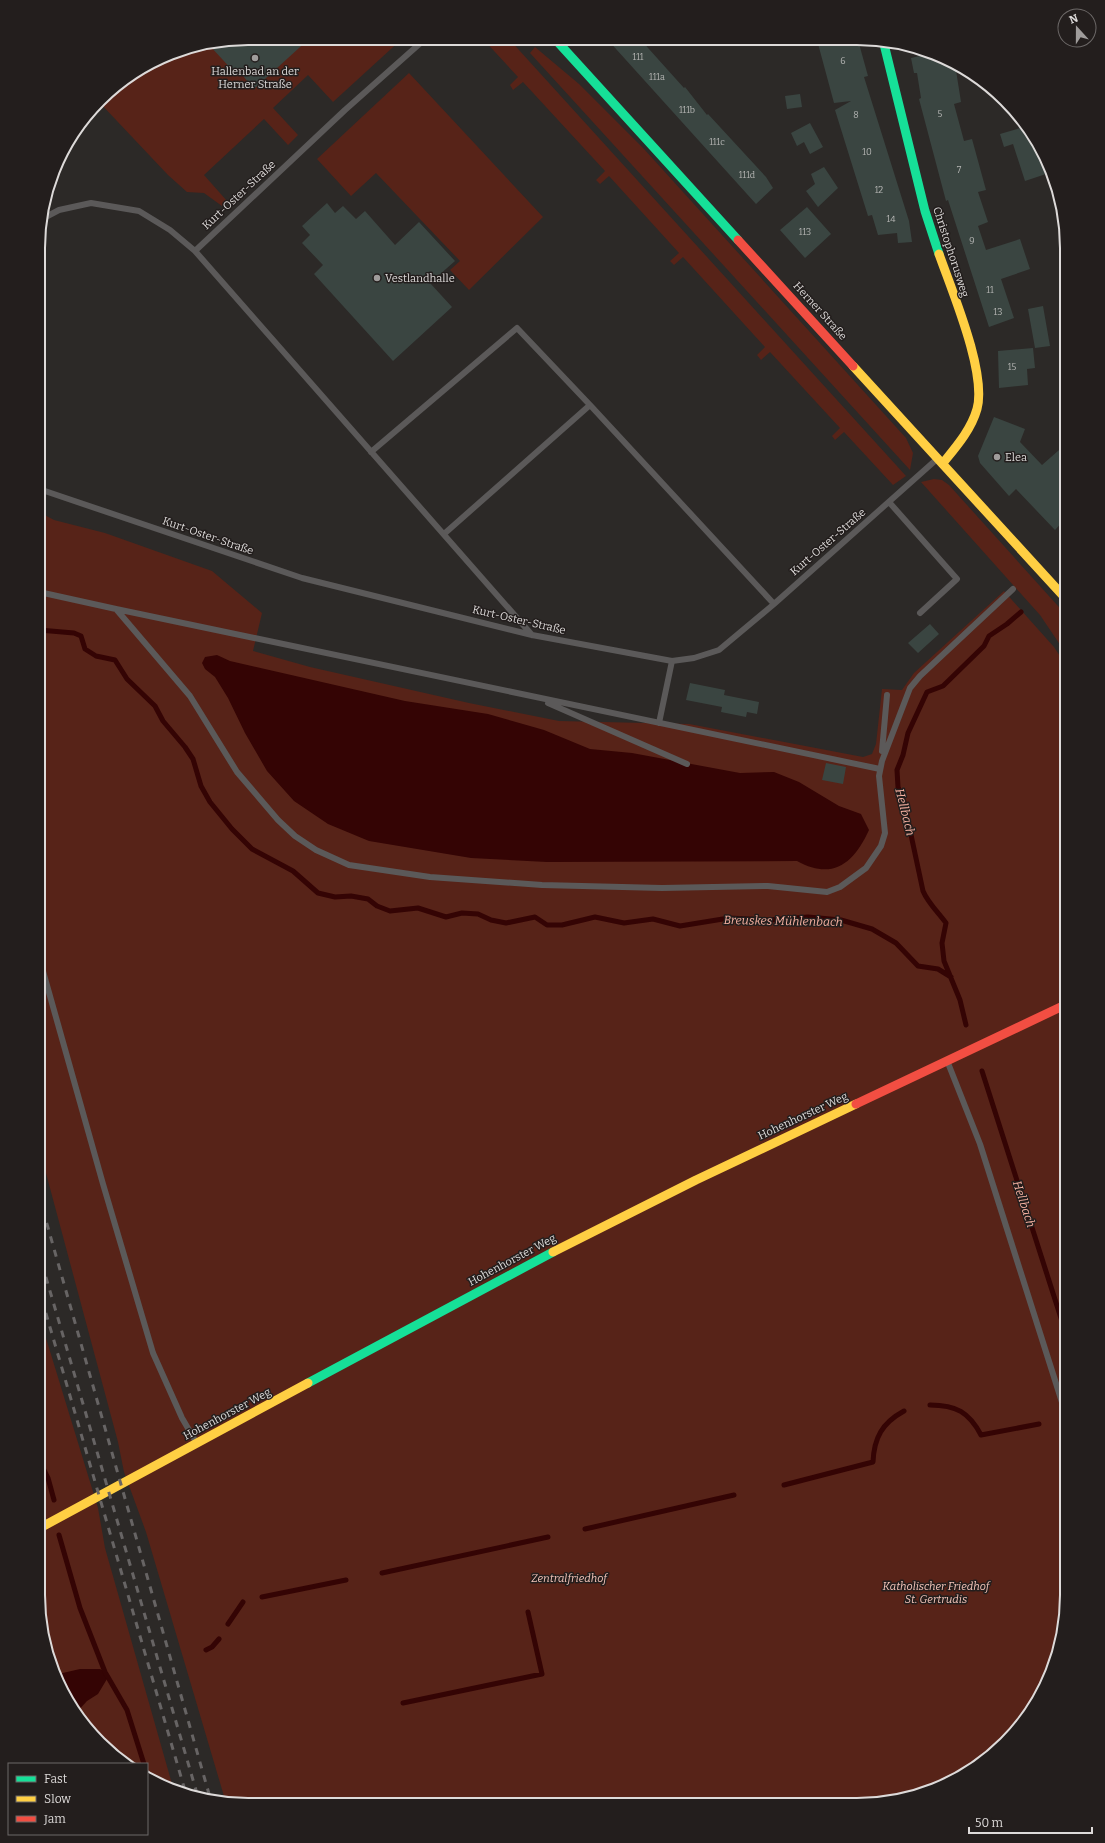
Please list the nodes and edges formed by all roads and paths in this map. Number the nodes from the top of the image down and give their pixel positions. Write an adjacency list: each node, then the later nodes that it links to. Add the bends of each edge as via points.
1 (417, 45): 5 (lane, Kurt-Oster-Straße)
2 (561, 45): 8 (street, Herner Straße)
3 (885, 47): 8 (street, Christophorusweg, via 924,210 973,355 979,383 977,408 964,437)
4 (48, 216): 5 (lane, via 59,210 91,203 139,211 170,230)
5 (196, 251): 7 (lane)
6 (590, 405): 7 (lane, via 517,328); 11 (lane); 15 (lane)
7 (371, 452): 11 (lane)
8 (941, 460): 10 (lane, Kurt-Oster-Straße); 13 (street, Herner Straße)
9 (45, 491): 18 (lane, Kurt-Oster-Straße, via 302,578)
10 (889, 502): 15 (lane, Kurt-Oster-Straße); 17 (lane, via 957,579)
11 (444, 534): 18 (lane)
12 (1013, 589): 23 (lane, via 910,688)
13 (1060, 592)
14 (45, 593): 16 (lane)
15 (774, 604): 19 (lane, Kurt-Oster-Straße, via 719,650 694,658)
16 (116, 609): 21 (lane); 25 (lane, via 190,696 237,772 268,809 296,836 316,850 349,865 430,877 542,885 662,888 768,886 827,892 840,887 866,868 881,846 885,833)
17 (920, 612)
18 (532, 635): 19 (lane, Kurt-Oster-Straße)
19 (672, 661): 22 (lane)
20 (887, 695): 23 (lane)
21 (536, 698): 22 (lane); 24 (lane)
22 (658, 723): 25 (lane)
23 (882, 761): 25 (lane)
24 (687, 764)
25 (880, 769)
26 (45, 978): 30 (lane, via 153,1353 182,1418)
27 (1060, 1001): 28 (street, Hohenhorster Weg, via 1025,1016 1008,1032)
28 (948, 1061): 29 (lane, via 980,1144); 30 (street, Hohenhorster Weg, via 573,1241)
29 (1060, 1396)
30 (197, 1444): 31 (street, Hohenhorster Weg)
31 (45, 1525)

